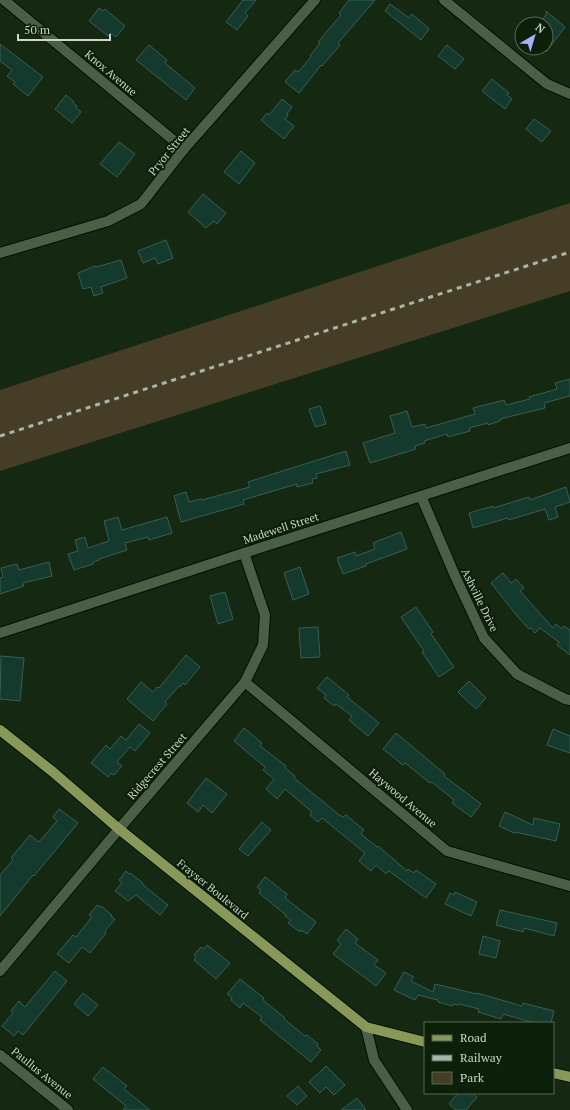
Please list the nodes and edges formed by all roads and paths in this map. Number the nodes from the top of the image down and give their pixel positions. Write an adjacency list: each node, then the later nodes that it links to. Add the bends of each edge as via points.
1 (4, 0): 5 (street, Knox Avenue)
2 (315, 0): 5 (street, Pryor Street)
3 (444, 0): 4 (street, via 547,84)
4 (570, 94)
5 (184, 149): 6 (street, Pryor Street, via 141,204 108,221)
6 (0, 253)
7 (570, 448): 8 (street, Madewell Street)
8 (422, 496): 9 (street, Madewell Street); 12 (street, Ashville Drive, via 484,638 517,674)
9 (244, 553): 10 (street, Madewell Street); 11 (street, Ridgecrest Street, via 265,615 263,645)
10 (0, 633)
11 (245, 682): 14 (street, Ridgecrest Street); 15 (street, Haywood Avenue, via 446,851)
12 (570, 700)
13 (0, 730): 14 (main road, Frayser Boulevard)
14 (119, 829): 16 (street, Ridgecrest Street); 17 (main road, Frayser Boulevard)
15 (570, 886)
16 (0, 971)
17 (366, 1027): 18 (main road, Frayser Boulevard); 23 (street, via 374,1060)
18 (424, 1042)
19 (0, 1055): 22 (street, Paullus Avenue)
20 (554, 1073): 21 (main road)
21 (570, 1077)
22 (68, 1110)
23 (407, 1110)

